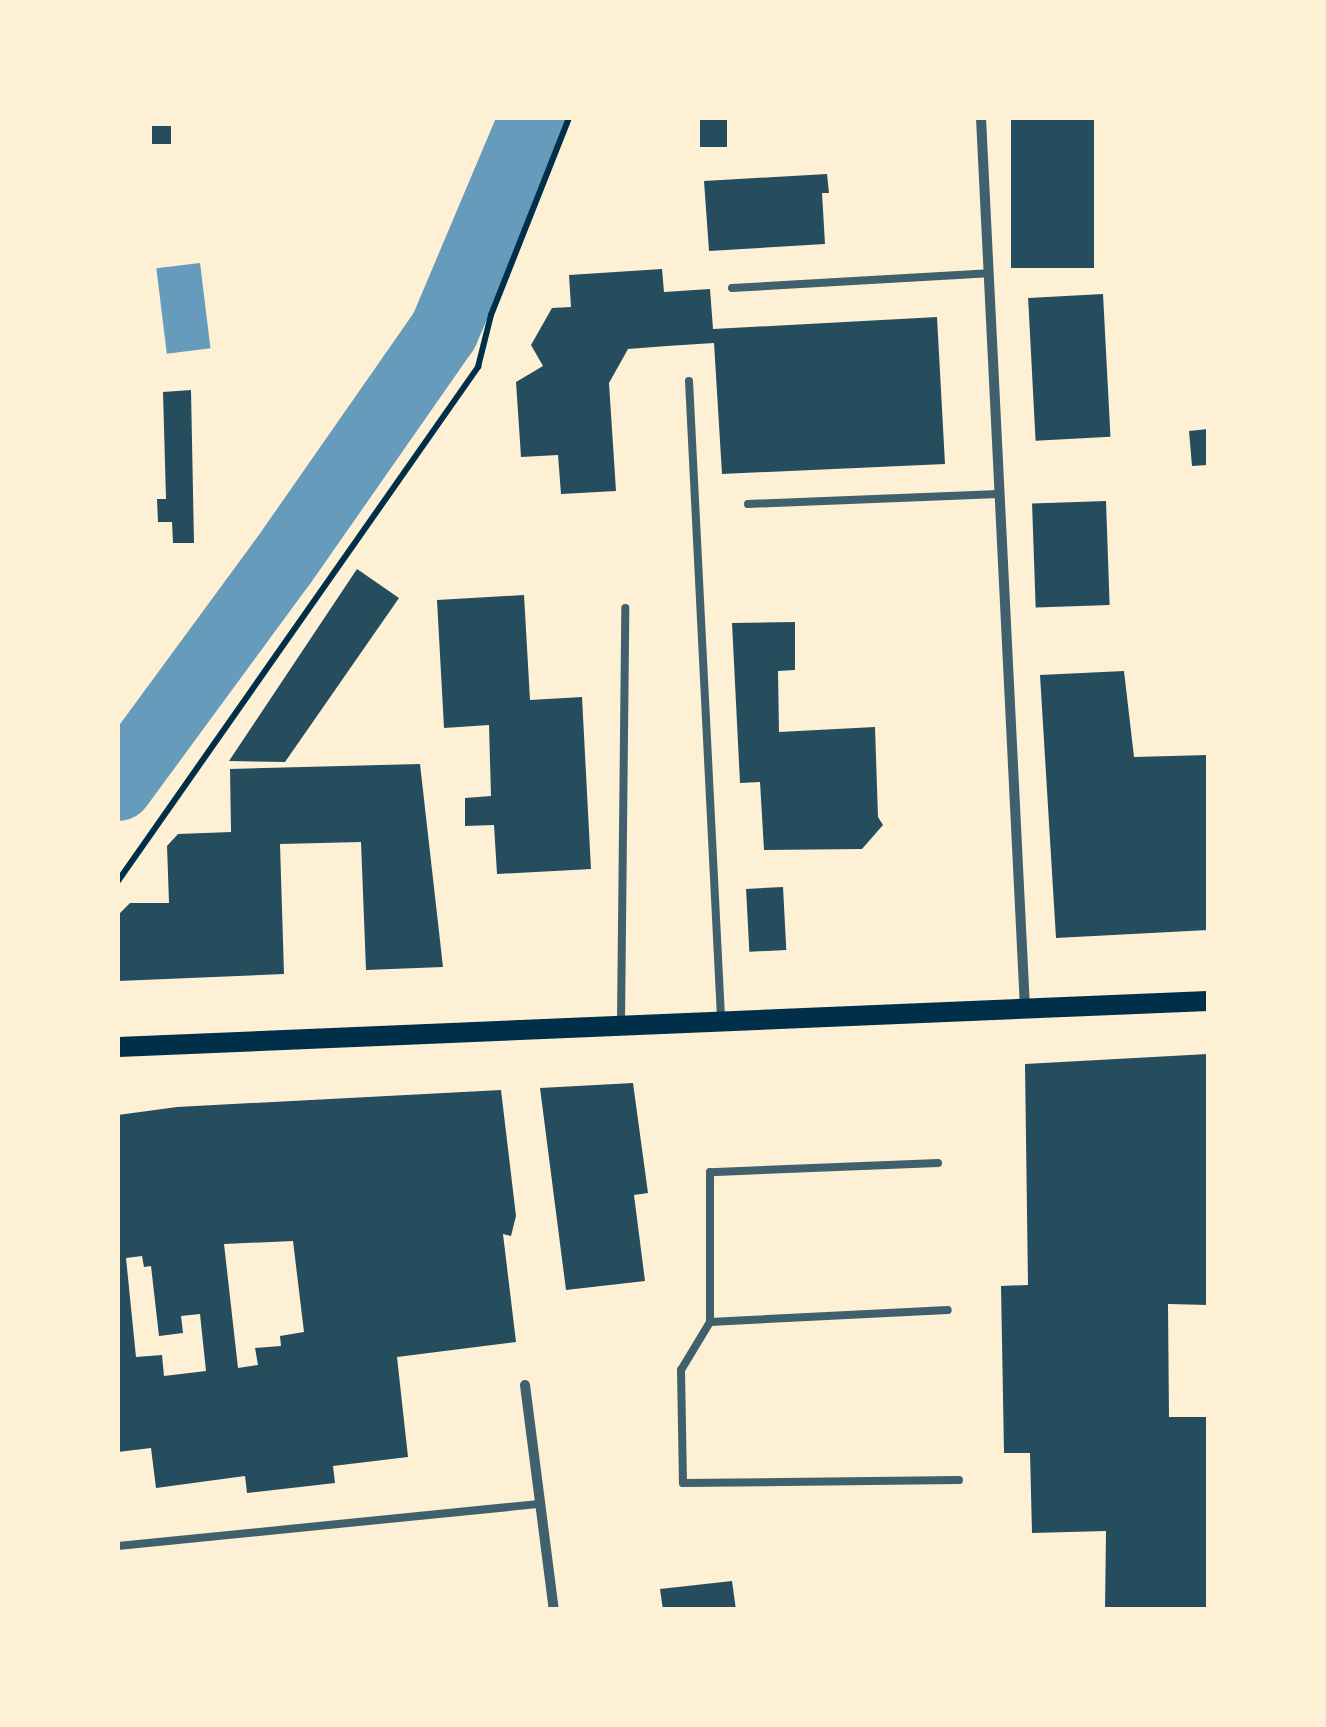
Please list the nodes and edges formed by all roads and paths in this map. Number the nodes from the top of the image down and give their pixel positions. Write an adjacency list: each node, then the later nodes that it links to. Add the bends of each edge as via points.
1 (569, 118): 9 (path, via 491,315 478,367)
2 (982, 118): 3 (street)
3 (989, 273): 4 (lane); 6 (street)
4 (732, 288)
5 (689, 381): 12 (lane)
6 (1000, 494): 7 (lane); 11 (street)
7 (748, 504)
8 (625, 608): 13 (lane)
9 (118, 881)
10 (1208, 1001): 11 (main road)
11 (1025, 1007): 12 (main road)
12 (720, 1022): 13 (main road)
13 (621, 1026): 14 (main road)
14 (118, 1048)
15 (938, 1163): 17 (lane, via 710,1172)
16 (948, 1310): 17 (lane)
17 (710, 1322): 19 (lane, via 682,1370 683,1483)
18 (525, 1385): 20 (street)
19 (959, 1480)
20 (540, 1504): 21 (lane); 22 (street)
21 (118, 1546)
22 (554, 1610)

